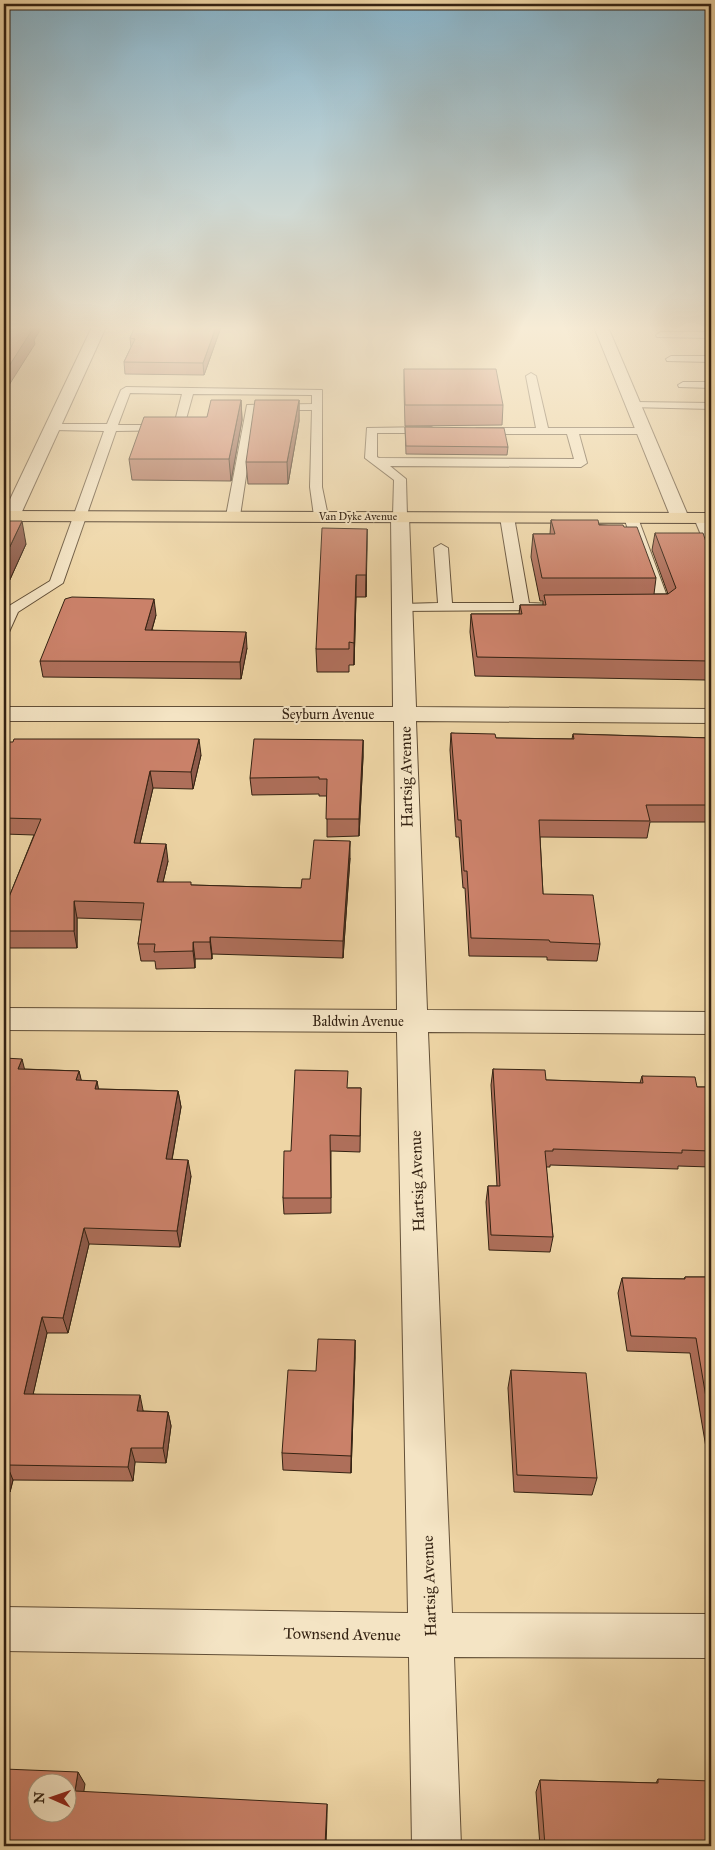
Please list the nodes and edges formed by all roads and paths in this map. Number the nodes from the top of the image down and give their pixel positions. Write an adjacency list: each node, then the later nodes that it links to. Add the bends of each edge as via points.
1 (59, 413): 8 (street)
2 (117, 413): 9 (lane)
3 (183, 413): 9 (lane, via 179,428)
4 (250, 413): 18 (lane)
5 (318, 413): 19 (lane, via 316,487)
6 (539, 413): 12 (lane)
7 (637, 413): 14 (street)
8 (53, 427): 9 (lane); 16 (street)
9 (111, 428): 17 (lane)
10 (447, 430): 15 (lane, via 371,430 371,458)
11 (466, 430): 12 (lane)
12 (543, 431): 13 (lane)
13 (572, 431): 14 (lane); 15 (lane, via 581,463)
14 (644, 431): 23 (street)
15 (378, 462): 20 (lane, via 400,479)
16 (7, 516): 17 (main road, Van Dyke Avenue)
17 (80, 516): 18 (main road, Van Dyke Avenue); 32 (lane, via 56,583)
18 (233, 516): 19 (main road, Van Dyke Avenue)
19 (320, 516): 20 (main road, Van Dyke Avenue)
20 (400, 516): 21 (main road, Van Dyke Avenue); 30 (street, Hartsig Avenue)
21 (507, 517): 22 (main road, Van Dyke Avenue); 27 (lane)
22 (631, 518): 23 (main road, Van Dyke Avenue); 29 (lane, via 664,607)
23 (680, 518): 24 (main road, Van Dyke Avenue)
24 (706, 518): 25 (lane)
25 (711, 542)
26 (441, 548): 31 (lane)
27 (522, 607): 28 (lane); 31 (lane)
28 (560, 607)
29 (636, 607)
30 (402, 608): 31 (lane); 35 (street, Hartsig Avenue)
31 (445, 608)
32 (8, 610): 33 (lane)
33 (4, 629)
34 (4, 714): 35 (street, Seyburn Avenue)
35 (404, 714): 36 (street, Seyburn Avenue); 38 (street, Hartsig Avenue)
36 (711, 716)
37 (4, 1019): 38 (street, Baldwin Avenue)
38 (412, 1021): 39 (street, Baldwin Avenue); 41 (street, Hartsig Avenue)
39 (711, 1023)
40 (4, 1628): 41 (street, Townsend Avenue)
41 (430, 1635): 42 (street, Townsend Avenue); 43 (street, Hartsig Avenue)
42 (711, 1636)
43 (437, 1846)

